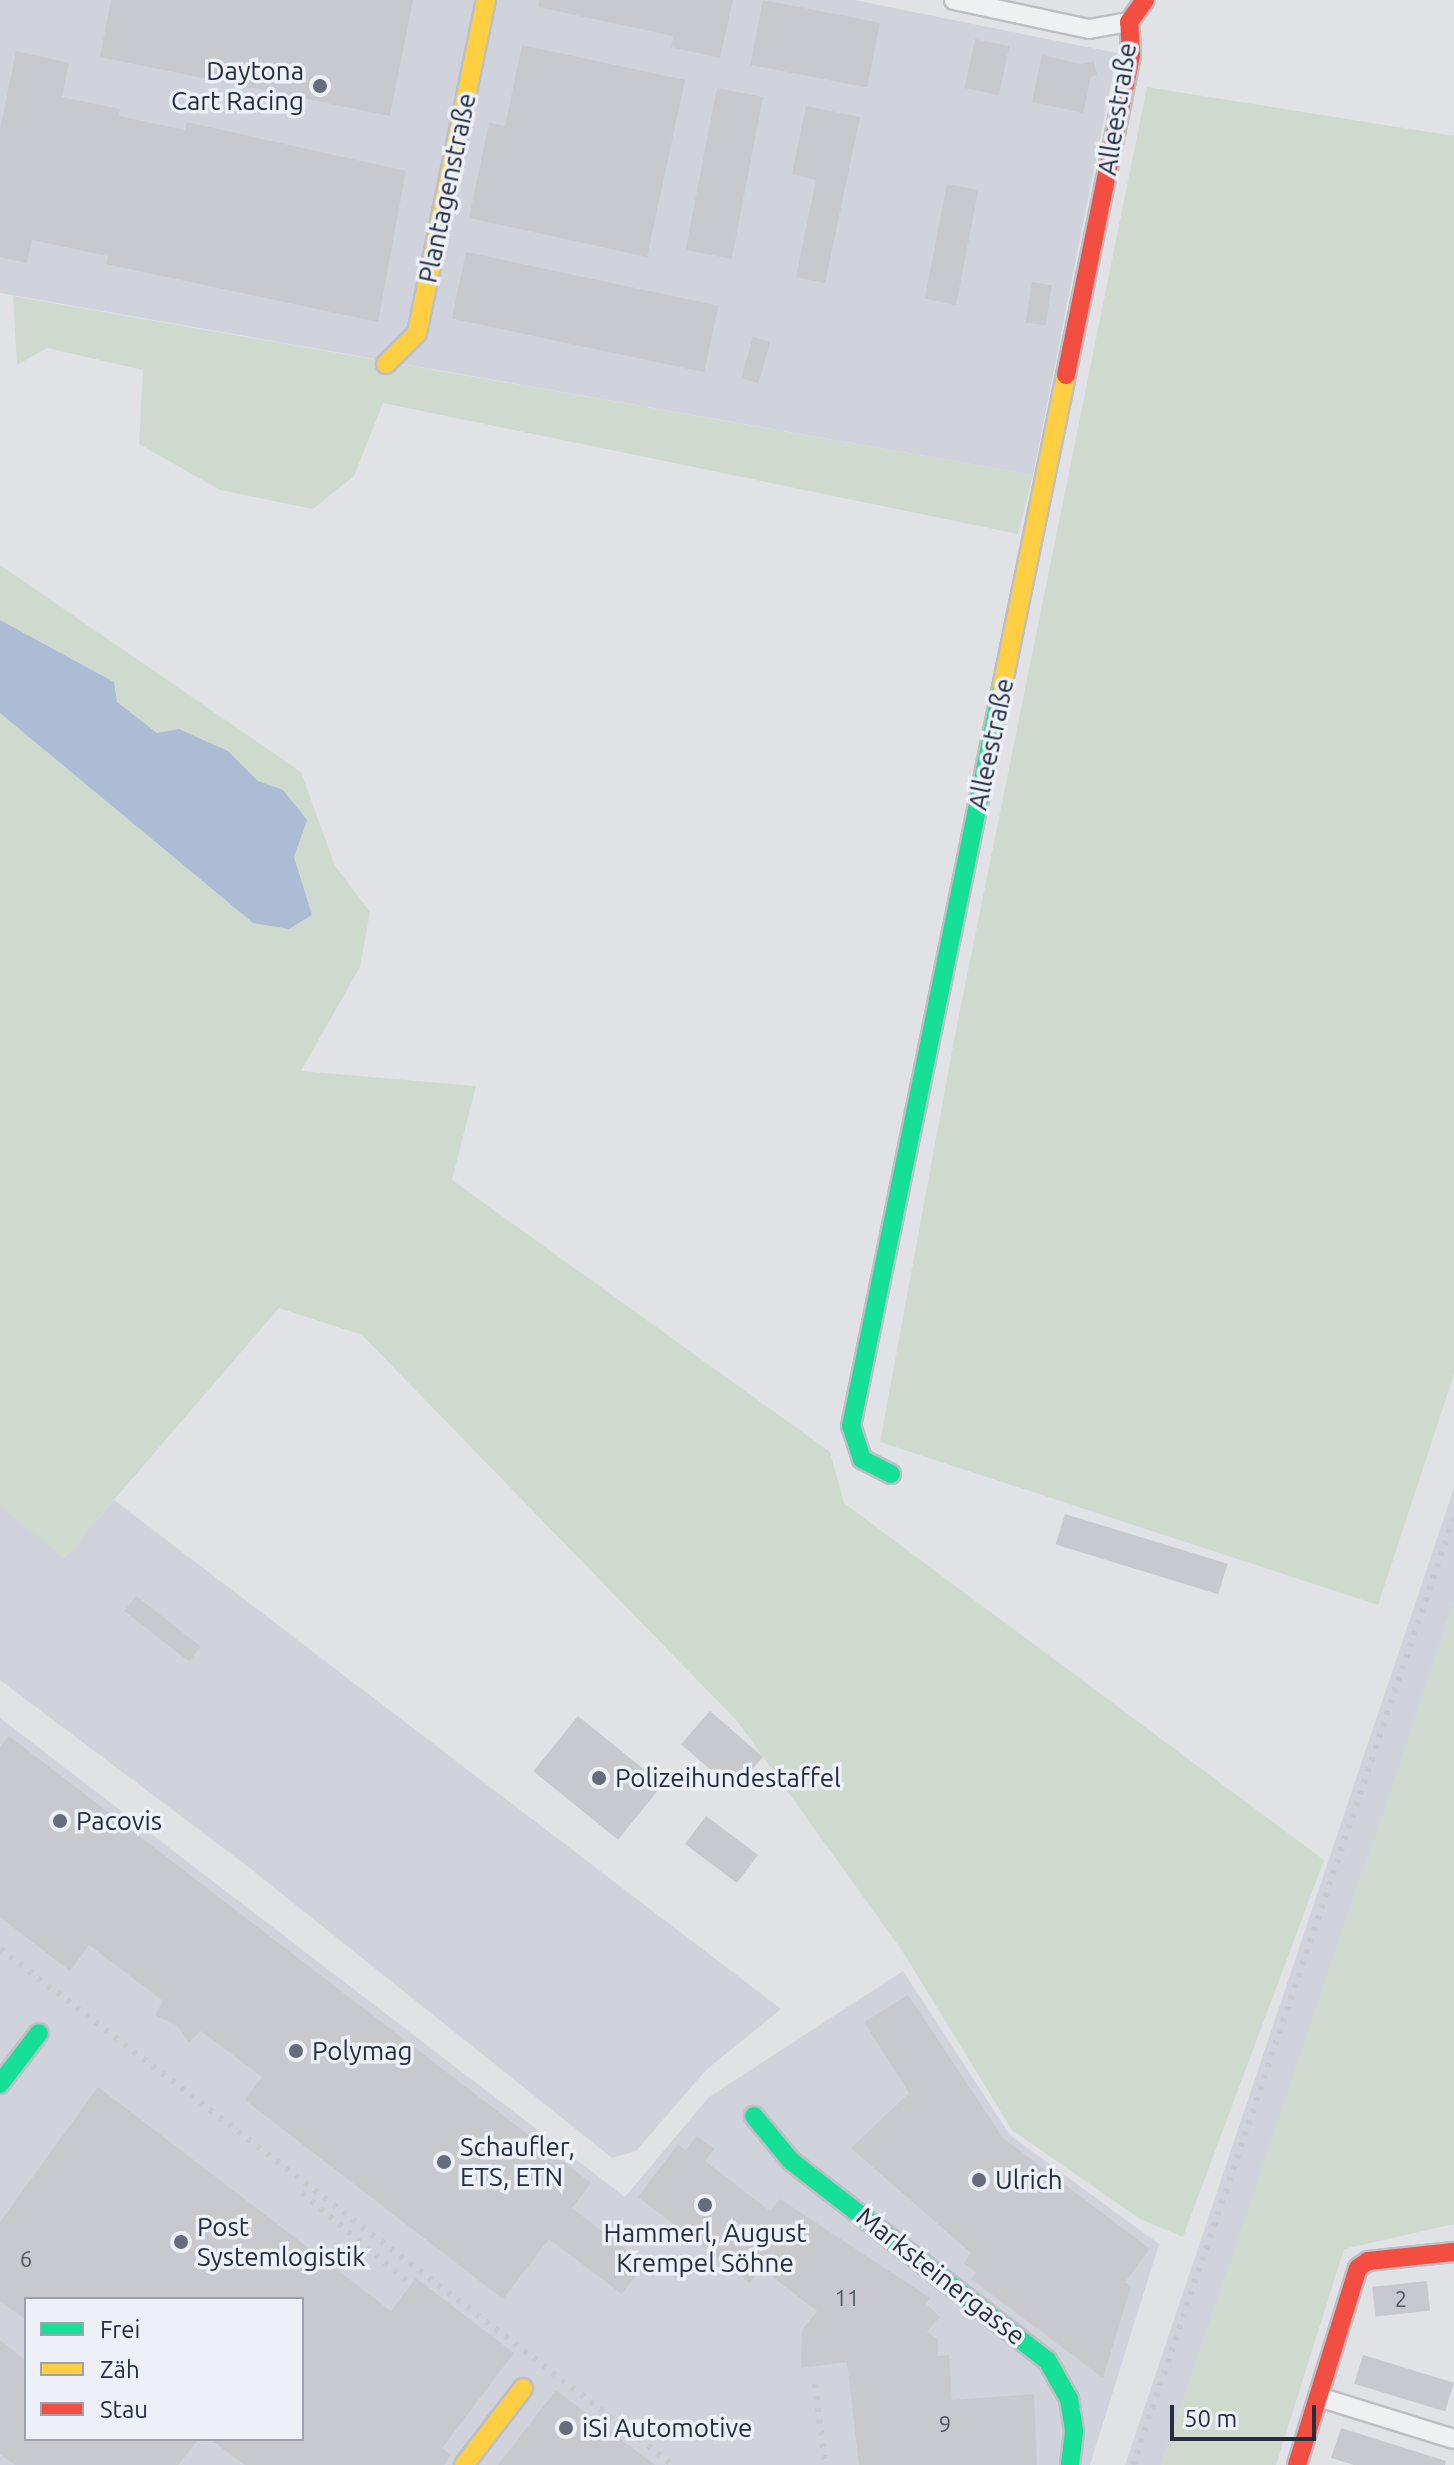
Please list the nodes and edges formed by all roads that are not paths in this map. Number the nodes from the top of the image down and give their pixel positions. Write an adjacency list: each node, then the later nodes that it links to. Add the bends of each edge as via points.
1 (486, 0): 5 (street, Plantagenstraße, via 417,333)
2 (954, 0): 4 (street, via 1089,29)
3 (1145, 0): 4 (street, Alleestraße)
4 (1129, 22): 6 (street, Alleestraße, via 1131,55 851,1426 862,1459)
5 (386, 364)
6 (891, 1474)
7 (39, 2033): 8 (street)
8 (0, 2084)
9 (754, 2116): 15 (street, Marksteinergasse, via 791,2161 1047,2360 1069,2399 1074,2432)
10 (1454, 2252): 12 (street, via 1368,2261 1358,2268)
11 (523, 2388): 14 (street)
12 (1319, 2397): 13 (street); 16 (street)
13 (1454, 2439)
14 (464, 2465)
15 (1070, 2465)
16 (1297, 2465)

